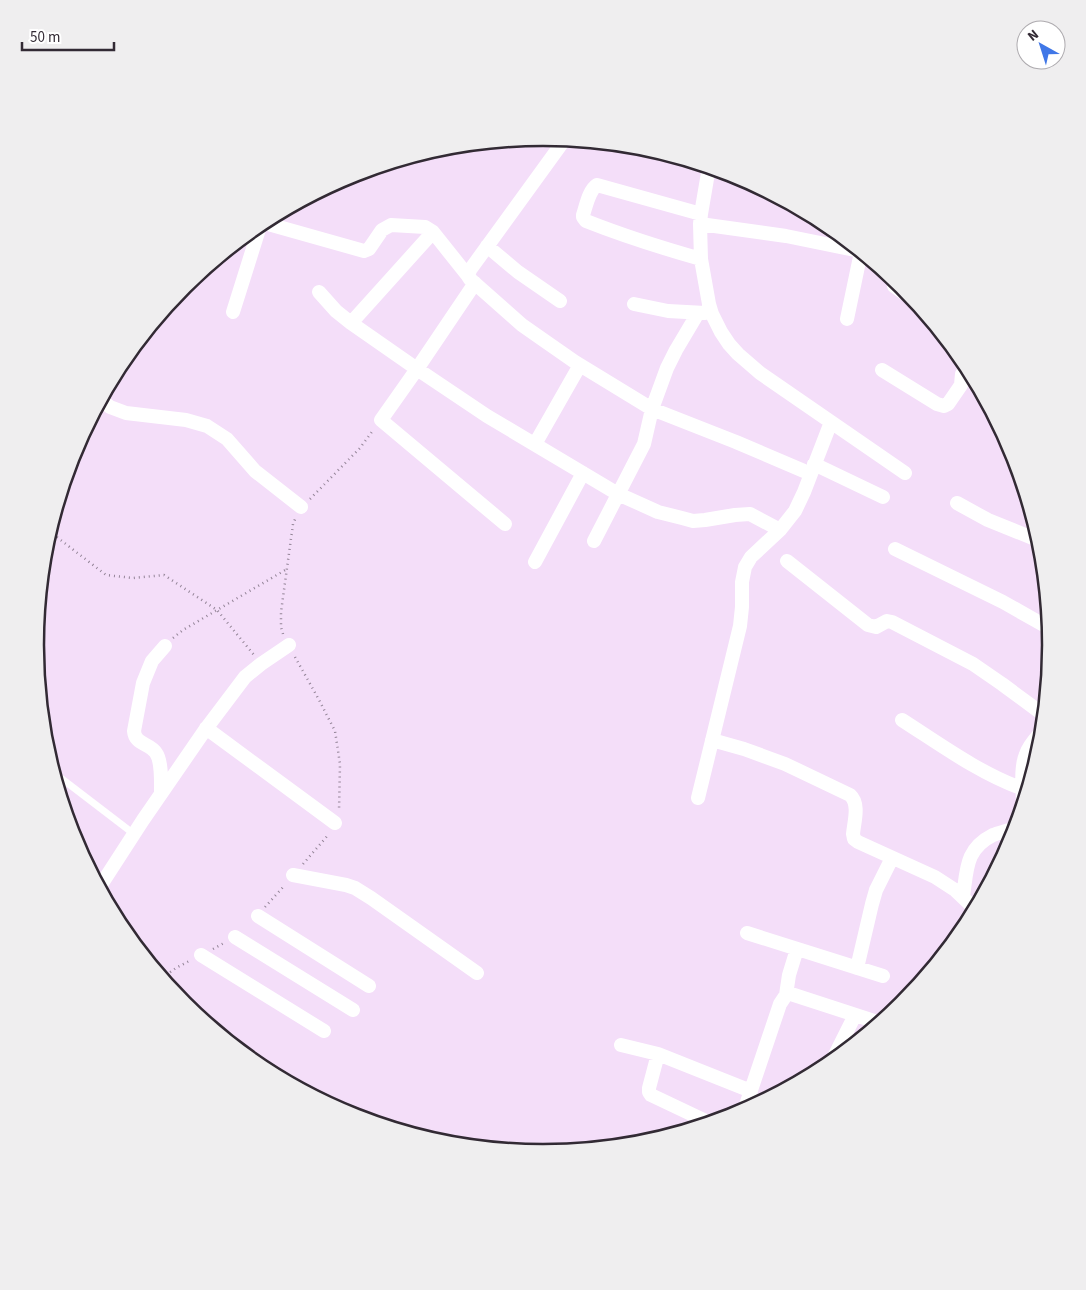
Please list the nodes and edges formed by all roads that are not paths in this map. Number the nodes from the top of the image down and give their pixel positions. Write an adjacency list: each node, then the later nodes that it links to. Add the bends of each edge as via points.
1 (560, 147): 7 (street)
2 (708, 174): 3 (street)
3 (700, 219): 8 (street); 9 (street); 9 (street, via 597,185 592,190 583,217 586,221 652,246)
4 (273, 225): 5 (street, via 364,251 390,225 425,226)
5 (434, 232): 11 (street); 18 (street)
6 (256, 237): 15 (street)
7 (487, 246): 11 (street, via 470,270); 13 (street)
8 (846, 248)
9 (701, 259): 16 (street)
10 (859, 259): 17 (street)
11 (472, 280): 19 (street, via 529,330); 20 (street)
12 (319, 292): 18 (street)
13 (560, 301)
14 (634, 304): 16 (street, via 668,311)
15 (232, 312)
16 (705, 313): 24 (street, via 676,350); 25 (street, via 738,354)
17 (847, 319)
18 (351, 323): 20 (street)
19 (580, 365): 24 (street); 26 (street)
20 (417, 369): 26 (street); 34 (street, via 381,420)
21 (882, 370): 22 (street, via 944,406 961,385)
22 (962, 374)
23 (106, 404): 33 (street, via 126,413 208,426 227,439 255,470)
24 (652, 410): 27 (street); 30 (street, via 644,444)
25 (831, 422): 27 (street); 29 (street)
26 (535, 444): 28 (street)
27 (813, 469): 31 (street); 35 (street, via 795,511)
28 (583, 473): 30 (street); 40 (street)
29 (906, 473)
30 (618, 494): 35 (street, via 658,512 687,520 745,514); 37 (street)
31 (883, 497)
32 (957, 503): 36 (street)
33 (301, 508)
34 (505, 524)
35 (780, 530): 47 (street, via 751,557 745,567 740,626)
36 (1030, 537)
37 (594, 541)
38 (895, 549): 41 (street)
39 (787, 561): 44 (street, via 868,625 876,627 892,622 973,664)
40 (535, 562)
41 (1041, 624)
42 (289, 645): 46 (street, via 245,677)
43 (165, 646): 52 (street, via 152,661 143,684 134,734 137,740 157,754)
44 (1038, 711)
45 (902, 720): 51 (street, via 968,763)
46 (206, 728): 52 (street); 54 (street)
47 (712, 740): 53 (street); 57 (street, via 784,764 850,795 856,803 854,839)
48 (1033, 743): 50 (street, via 1023,764)
49 (63, 779): 56 (lane)
50 (1023, 781)
51 (1021, 789)
52 (161, 793): 56 (street)
53 (698, 798)
54 (335, 822)
55 (1006, 830): 60 (street, via 983,841 972,853)
56 (134, 834): 59 (street)
57 (892, 858): 60 (street, via 935,877); 67 (street, via 876,890)
58 (293, 875): 68 (street, via 355,888)
59 (103, 881)
60 (963, 897): 61 (street)
61 (970, 904)
62 (258, 916): 70 (street)
63 (747, 933): 65 (street)
64 (235, 937): 72 (street)
65 (798, 949): 67 (street); 71 (street)
66 (201, 955): 75 (street)
67 (857, 968): 69 (street)
68 (477, 973)
69 (883, 976)
70 (368, 986)
71 (786, 995): 73 (street); 79 (street, via 780,1004)
72 (353, 1010)
73 (855, 1015): 74 (street); 77 (street)
74 (872, 1020)
75 (324, 1031)
76 (620, 1045): 78 (street)
77 (839, 1047)
78 (658, 1054): 79 (street); 81 (street, via 649,1092)
79 (751, 1091): 80 (street)
80 (748, 1100)
81 (701, 1119)

